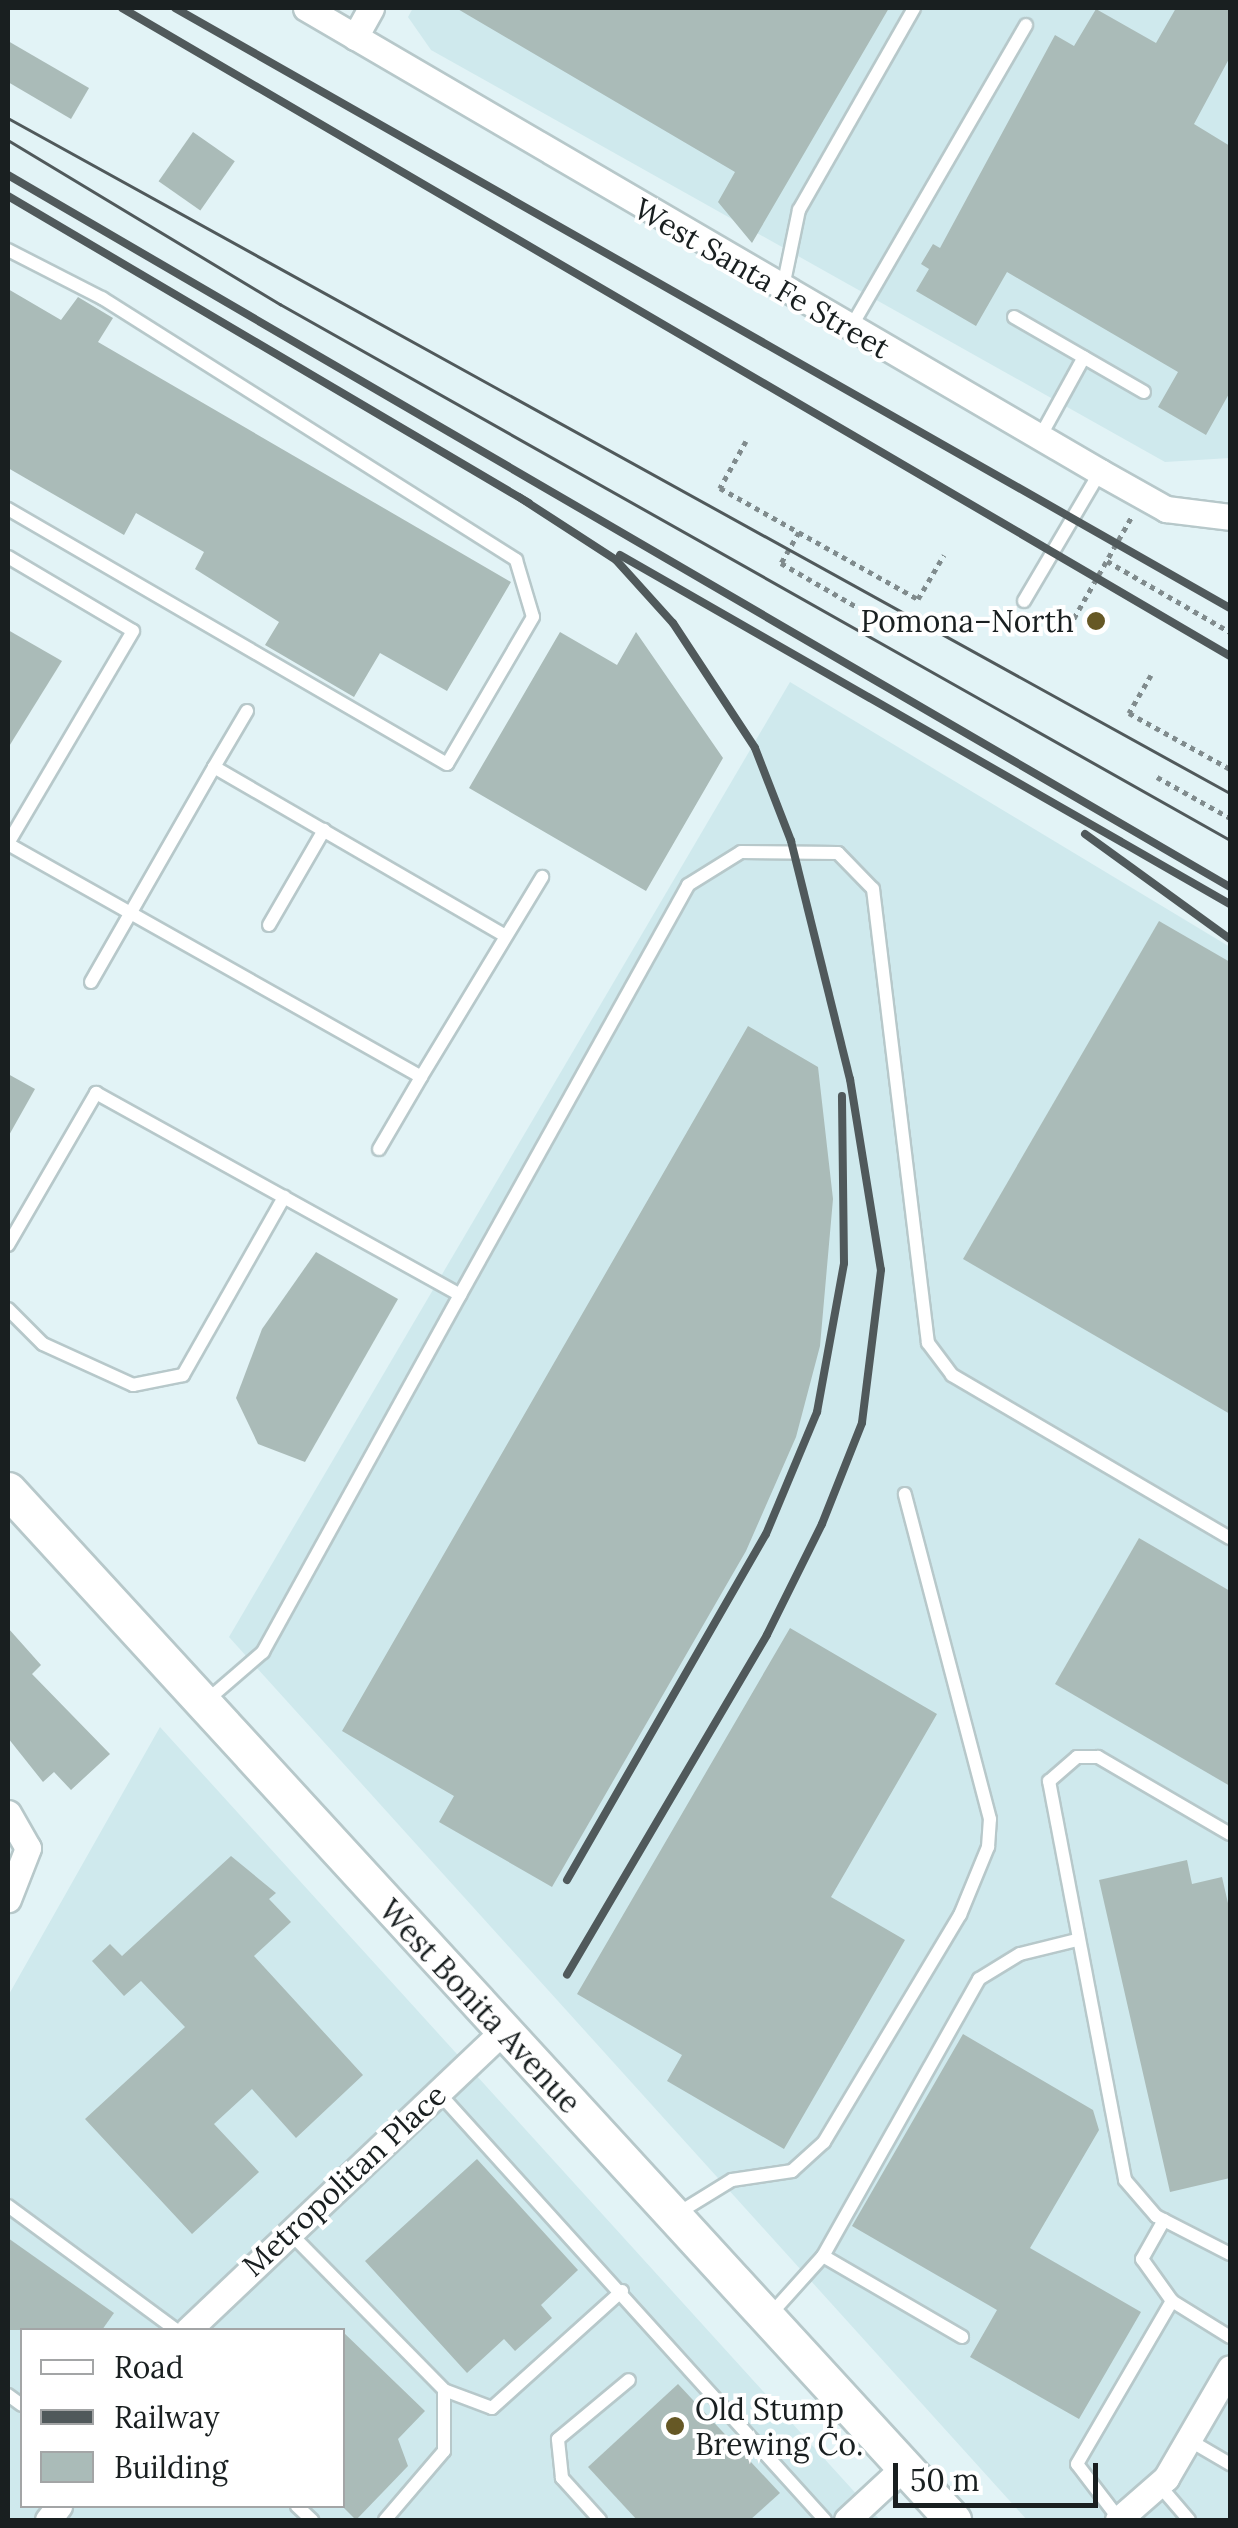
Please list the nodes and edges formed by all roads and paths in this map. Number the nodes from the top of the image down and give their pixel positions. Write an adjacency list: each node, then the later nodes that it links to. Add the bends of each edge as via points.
1 (306, 8): 5 (street, West Santa Fe Street)
2 (372, 8): 5 (street)
3 (914, 8): 7 (lane, via 799,210)
4 (1026, 25): 9 (lane)
5 (355, 37): 7 (street, West Santa Fe Street)
6 (8, 250): 16 (lane, via 102,298 516,560 533,617 447,764)
7 (782, 291): 9 (street, West Santa Fe Street)
8 (1014, 317): 10 (lane)
9 (850, 329): 12 (street, West Santa Fe Street)
10 (1084, 357): 11 (lane); 12 (lane)
11 (1144, 392)
12 (1040, 437): 14 (street, West Santa Fe Street)
13 (746, 441): 18 (path, via 720,488)
14 (1100, 472): 15 (street, West Santa Fe Street); 22 (lane)
15 (1143, 496): 17 (street, West Santa Fe Street, via 1166,509); 21 (path)
16 (8, 509)
17 (1230, 516)
18 (800, 532): 19 (path, via 918,599); 23 (path, via 781,564)
19 (944, 554)
20 (8, 557): 33 (lane, via 133,631)
21 (1107, 560): 24 (path); 25 (path)
22 (1024, 601)
23 (862, 610)
24 (1069, 627)
25 (1230, 632)
26 (1151, 675): 29 (path, via 1129,713)
27 (247, 711): 28 (lane)
28 (214, 767): 32 (lane); 35 (lane)
29 (1230, 769)
30 (1158, 776): 31 (path)
31 (1230, 818)
32 (324, 830): 36 (lane); 37 (lane)
33 (8, 844): 35 (lane)
34 (542, 876): 37 (lane)
35 (132, 914): 38 (lane); 39 (lane)
36 (269, 924)
37 (506, 936): 39 (lane)
38 (91, 982)
39 (421, 1077): 40 (lane)
40 (379, 1149)
41 (284, 1197): 42 (lane, via 96,1093); 43 (lane); 44 (lane, via 183,1375 133,1385 43,1344)
42 (8, 1245)
43 (460, 1295): 47 (lane, via 688,885 741,852 838,853 873,888 928,1344 952,1375); 48 (lane, via 262,1652)
44 (8, 1310)
45 (8, 1490): 48 (main road, West Bonita Avenue)
46 (905, 1494): 56 (lane, via 990,1819 988,1847 960,1915 824,2142 792,2170 732,2180)
47 (1230, 1538)
48 (203, 1704): 53 (main road, West Bonita Avenue)
49 (8, 1812): 51 (street, via 28,1848)
50 (1230, 1834): 52 (lane, via 1098,1756 1077,1757 1049,1781)
51 (8, 1899)
52 (1077, 1940): 57 (lane, via 1125,2180); 60 (lane, via 1020,1954 979,1979)
53 (503, 2032): 54 (street, Metropolitan Place); 56 (main road, West Bonita Avenue)
54 (438, 2092): 58 (street, Metropolitan Place); 61 (lane)
55 (8, 2206): 64 (lane)
56 (673, 2216): 63 (main road, West Bonita Avenue)
57 (1164, 2220): 59 (lane); 62 (lane, via 1142,2259)
58 (289, 2232): 65 (street, Metropolitan Place); 70 (lane)
59 (1230, 2254)
60 (823, 2256): 63 (lane); 66 (lane)
61 (622, 2291): 70 (lane, via 492,2408); 77 (lane)
62 (1172, 2301): 67 (lane); 80 (lane, via 1077,2464)
63 (767, 2318): 73 (main road, West Bonita Avenue)
64 (173, 2328)
65 (190, 2328)
66 (962, 2337)
67 (1230, 2338)
68 (1230, 2368): 71 (street)
69 (629, 2380): 76 (lane, via 558,2440 562,2478)
70 (444, 2390): 75 (lane, via 444,2451)
71 (1189, 2440): 72 (lane); 74 (street)
72 (1230, 2464)
73 (904, 2468): 78 (street); 79 (main road, West Bonita Avenue)
74 (1159, 2485): 80 (street); 81 (lane)
75 (385, 2520)
76 (600, 2520)
77 (825, 2520)
78 (847, 2520)
79 (953, 2520)
80 (1118, 2520)
81 (1188, 2520)

